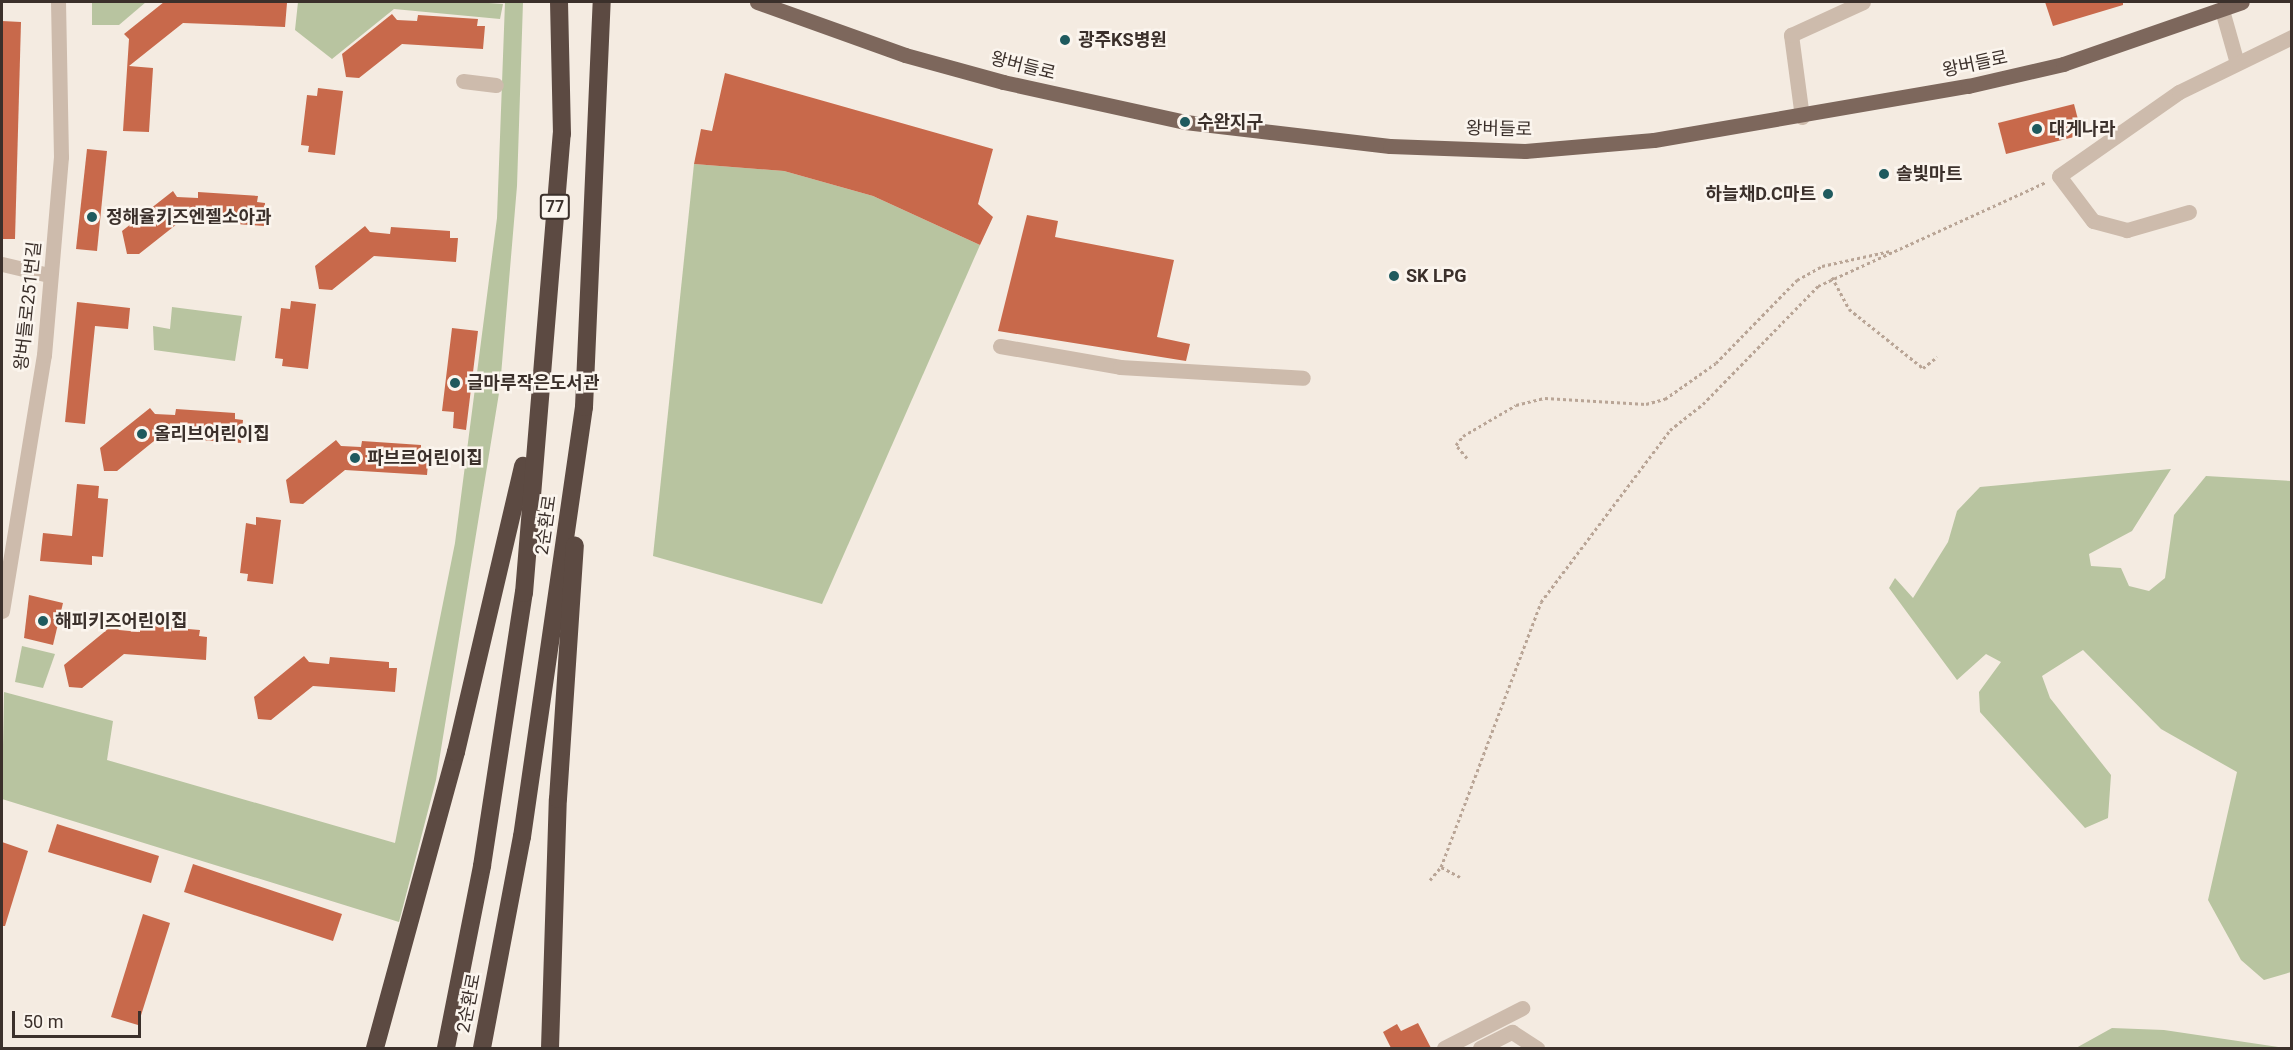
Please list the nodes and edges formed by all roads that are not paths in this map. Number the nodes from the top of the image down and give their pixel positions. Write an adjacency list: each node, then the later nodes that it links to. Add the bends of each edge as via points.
1 (58, 2): 15 (street, 왕버들로251번길, via 61,157)
2 (559, 2): 19 (highway, 2순환로 / 77, via 562,134)
3 (602, 2): 18 (highway, 2순환로 / 77)
4 (757, 2): 12 (main road, 왕버들로, via 905,55 1003,82 1185,122 1305,138 1525,151 1654,140)
5 (1863, 2): 12 (street, via 1791,35)
6 (2242, 2): 7 (main road, 왕버들로)
7 (2220, 6): 9 (street); 12 (main road, 왕버들로, via 2063,64)
8 (2292, 37): 9 (street)
9 (2237, 63): 13 (street, via 2179,92 2059,176 2093,221 2127,230)
10 (463, 81): 11 (street)
11 (496, 85)
12 (1802, 117)
13 (2189, 212)
14 (2, 264): 15 (street)
15 (49, 275): 20 (street, 왕버들로251번길, via 44,355)
16 (1000, 346): 17 (street, via 1120,367)
17 (1303, 378)
18 (584, 407): 24 (highway, 2순환로, via 522,837); 25 (highway, via 558,799)
19 (536, 411): 22 (highway, via 456,752); 23 (highway, 2순환로, via 524,593 482,866)
20 (2, 611)
21 (1522, 1008): 26 (street)
22 (375, 1048)
23 (446, 1048)
24 (482, 1048)
25 (550, 1048)
26 (1444, 1048)
27 (1480, 1048): 28 (street, via 1512,1032)
28 (1537, 1048)

